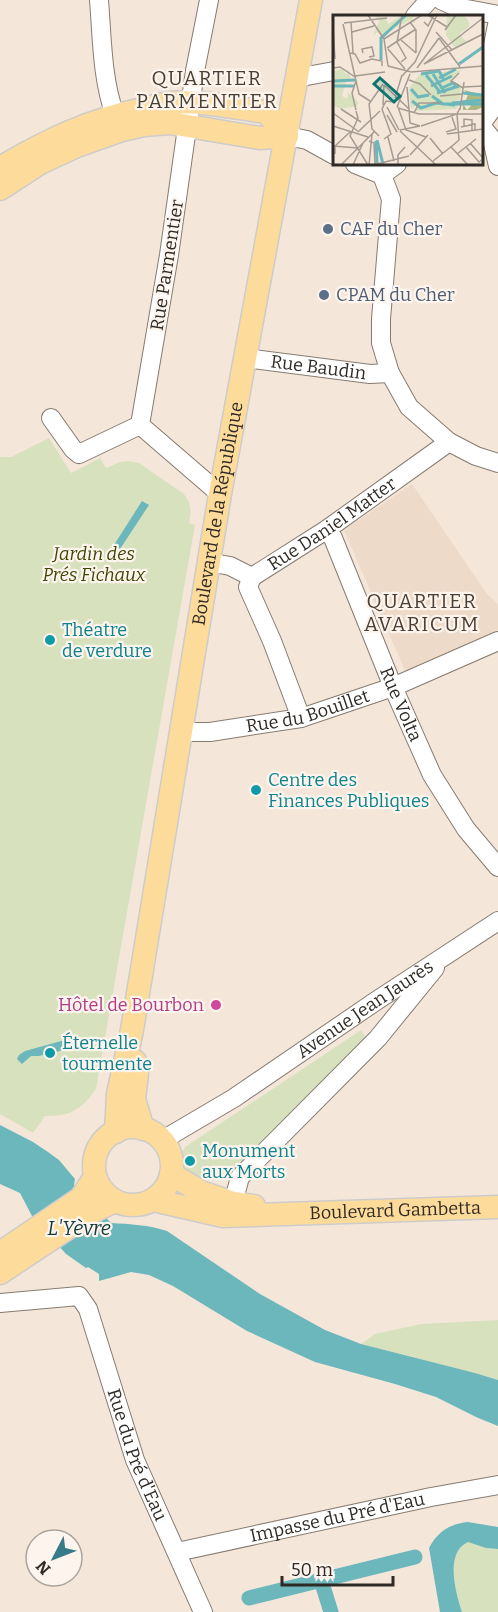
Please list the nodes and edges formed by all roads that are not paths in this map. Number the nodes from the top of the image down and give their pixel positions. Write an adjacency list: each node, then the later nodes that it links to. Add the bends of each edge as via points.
1 (99, 0): 12 (street, via 104,62)
2 (209, 0): 11 (street, Rue Parmentier)
3 (311, 0): 10 (main road, Boulevard de la République)
4 (429, 0): 6 (street)
5 (441, 0): 7 (street)
6 (416, 15)
7 (498, 15)
8 (498, 20): 13 (street, via 489,65 490,112)
9 (333, 71): 10 (street)
10 (296, 78): 16 (main road, Boulevard de la République)
11 (191, 103): 12 (main road, via 170,103); 14 (street, Rue Parmentier); 16 (main road, via 266,112)
12 (115, 115): 21 (main road, via 36,147)
13 (483, 120)
14 (187, 126): 16 (main road, via 260,138); 23 (main road, via 162,123 122,130 40,163); 27 (street, Rue Parmentier)
15 (483, 128): 20 (street, via 492,139)
16 (287, 136): 17 (street, via 307,140); 24 (main road, Boulevard de la République)
17 (333, 154)
18 (357, 165): 22 (street)
19 (396, 165): 22 (street)
20 (498, 166)
21 (0, 168)
22 (382, 175): 25 (street, via 391,199 381,320 381,343)
23 (0, 189)
24 (245, 358): 25 (street, Rue Baudin, via 370,374); 30 (main road, Boulevard de la République)
25 (390, 373): 28 (street, via 409,407)
26 (51, 418): 27 (street, via 79,454)
27 (140, 425): 30 (street)
28 (449, 442): 29 (street); 31 (street, Rue Daniel Matter)
29 (498, 463)
30 (220, 494): 32 (main road, Boulevard de la République)
31 (326, 530): 33 (street, Rue Daniel Matter); 35 (street, Rue Volta, via 333,538)
32 (208, 562): 33 (street, Rue Daniel Matter, via 230,566); 37 (main road, Boulevard de la République)
33 (252, 578): 36 (street, via 248,587)
34 (498, 641): 35 (street, Rue du Bouillet)
35 (393, 687): 36 (street, Rue du Bouillet); 38 (street, Rue Volta, via 432,775 466,828)
36 (301, 718): 37 (street, Rue du Bouillet, via 210,732)
37 (180, 732): 41 (main road, Boulevard de la République)
38 (498, 867)
39 (498, 921): 40 (street, Avenue Jean Jaurès)
40 (447, 953): 43 (street, Avenue Jean Jaurès, via 234,1098); 48 (street, via 378,1038 240,1177)
41 (132, 1030): 42 (main road, Boulevard de la République, via 118,1094); 43 (main road, Boulevard de la République, via 137,1074 134,1099)
42 (116, 1131): 43 (main road, via 125,1129); 45 (main road, via 98,1150)
43 (157, 1140): 44 (main road, via 171,1162)
44 (171, 1174): 46 (main road); 48 (main road, Boulevard Gambetta, via 201,1192)
45 (95, 1177): 47 (main road, via 106,1195); 51 (main road, via 81,1198)
46 (153, 1200): 47 (main road, via 128,1205); 50 (main road, Boulevard Gambetta, via 223,1216)
47 (115, 1201): 51 (main road)
48 (233, 1203): 50 (main road, Boulevard Gambetta)
49 (498, 1207): 50 (main road, Boulevard Gambetta)
50 (294, 1213)
51 (41, 1236): 52 (main road); 53 (main road)
52 (0, 1253)
53 (0, 1273)
54 (0, 1304): 56 (street, Rue du Pré d'Eau, via 79,1296 87,1309 135,1460)
55 (498, 1485): 56 (street, Impasse du Pré d'Eau)
56 (177, 1552): 57 (street, Rue du Pré d'Eau)
57 (203, 1612)

